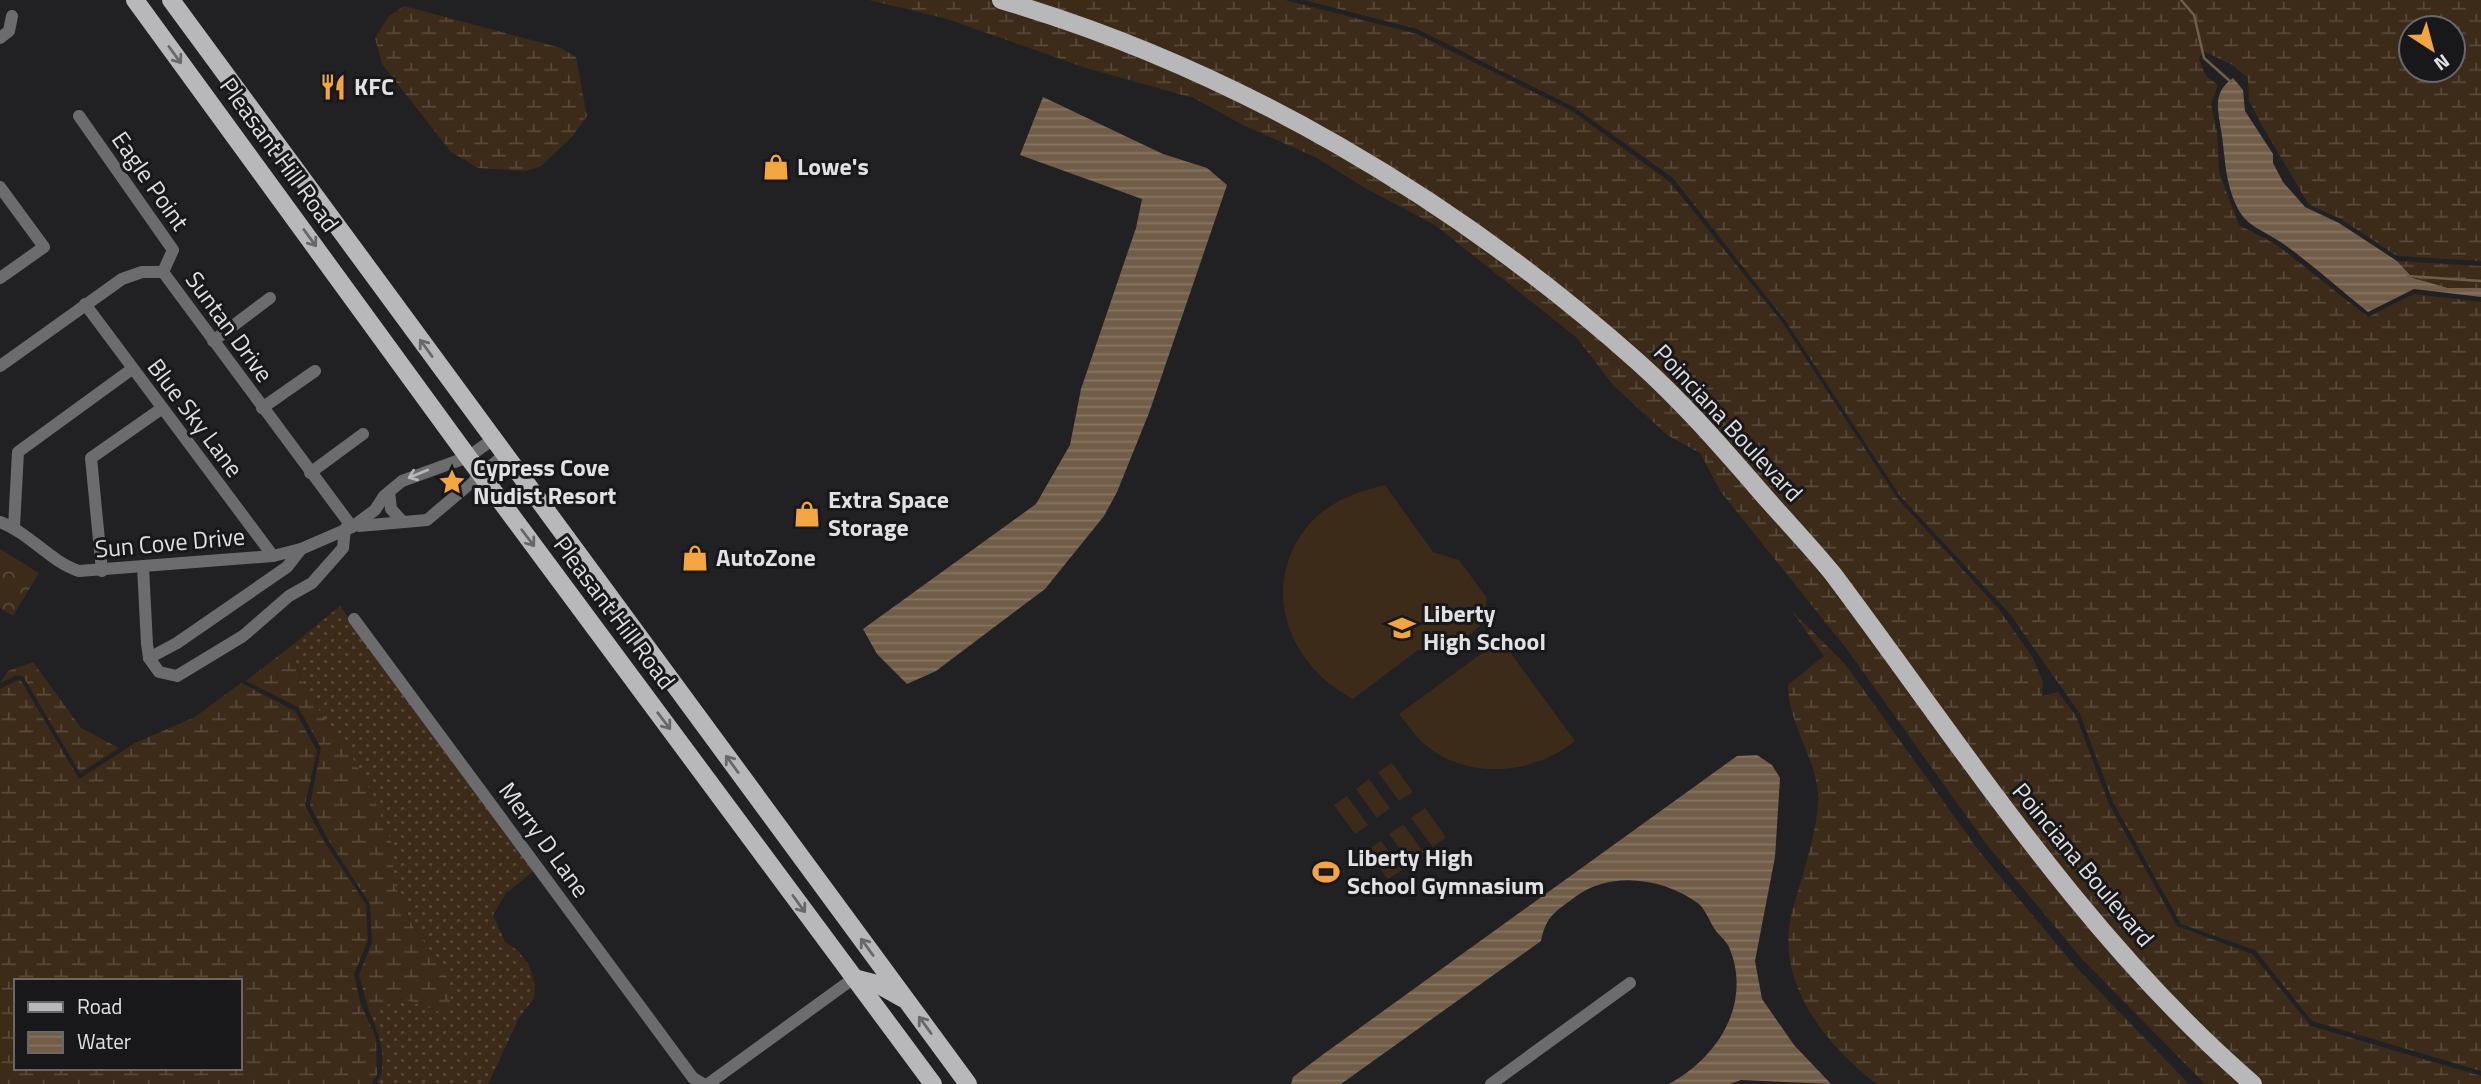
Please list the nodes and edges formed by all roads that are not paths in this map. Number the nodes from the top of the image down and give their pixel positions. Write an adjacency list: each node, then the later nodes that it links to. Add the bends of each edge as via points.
1 (135, 0): 21 (main road, Pleasant Hill Road, one-way to 21)
2 (171, 0): 19 (main road, Pleasant Hill Road, one-way to 2)
3 (1000, 0): 42 (main road, Poinciana Boulevard, via 1140,49 1280,112 1427,199 1534,277 1639,363 1721,446 1830,571 1989,789 2106,936 2214,1050)
4 (12, 16): 5 (street, via 9,32)
5 (0, 38)
6 (79, 116): 8 (street, Eagle Point, via 173,250)
7 (0, 187): 9 (street, via 44,247)
8 (163, 272): 11 (street, Suntan Drive, via 142,272 122,279); 12 (street, Suntan Drive)
9 (0, 278)
10 (270, 298): 12 (street)
11 (85, 304): 13 (street, Suntan Drive); 14 (street, Blue Sky Lane)
12 (213, 341): 16 (street, Suntan Drive)
13 (0, 364)
14 (132, 369): 17 (street, Blue Sky Lane); 27 (street, via 19,452)
15 (314, 371): 16 (street)
16 (262, 408): 22 (street, Suntan Drive)
17 (161, 409): 30 (street, Blue Sky Lane); 32 (street, via 91,458)
18 (363, 434): 22 (street)
19 (492, 440): 20 (main road, Pleasant Hill Road); 21 (street, Sun Cove Drive)
20 (504, 456): 23 (street, Sun Cove Drive); 37 (main road, Pleasant Hill Road, one-way to 20)
21 (468, 457): 23 (main road, Pleasant Hill Road); 24 (street, Sun Cove Drive, one-way to 24, via 416,474)
22 (310, 472): 28 (street, Suntan Drive)
23 (482, 476): 26 (street, Sun Cove Drive, via 427,520); 35 (main road, Pleasant Hill Road, one-way to 35)
24 (389, 492): 26 (street, via 391,509); 28 (street, Sun Cove Drive, via 375,510)
25 (0, 522): 27 (street, Sun Cove Drive)
26 (403, 522): 28 (street, Sun Cove Drive)
27 (14, 527): 32 (street, Sun Cove Drive, via 65,566)
28 (349, 528): 29 (street, Sun Cove Drive); 34 (street, via 343,548 312,583 289,596 243,636 177,676 159,672)
29 (301, 549): 30 (street, Sun Cove Drive); 34 (street, via 287,567)
30 (273, 556): 31 (street, Sun Cove Drive)
31 (143, 566): 32 (street, Sun Cove Drive); 34 (street)
32 (102, 571)
33 (354, 619): 38 (street, Merry D Lane, via 693,1078)
34 (149, 658)
35 (854, 978): 37 (main road, via 877,984); 38 (street, Merry D Lane); 39 (main road, Pleasant Hill Road)
36 (1630, 983): 41 (street)
37 (908, 1002): 40 (main road, Pleasant Hill Road, one-way to 37)
38 (706, 1084)
39 (933, 1084)
40 (968, 1084)
41 (1491, 1084)
42 (2253, 1084)

